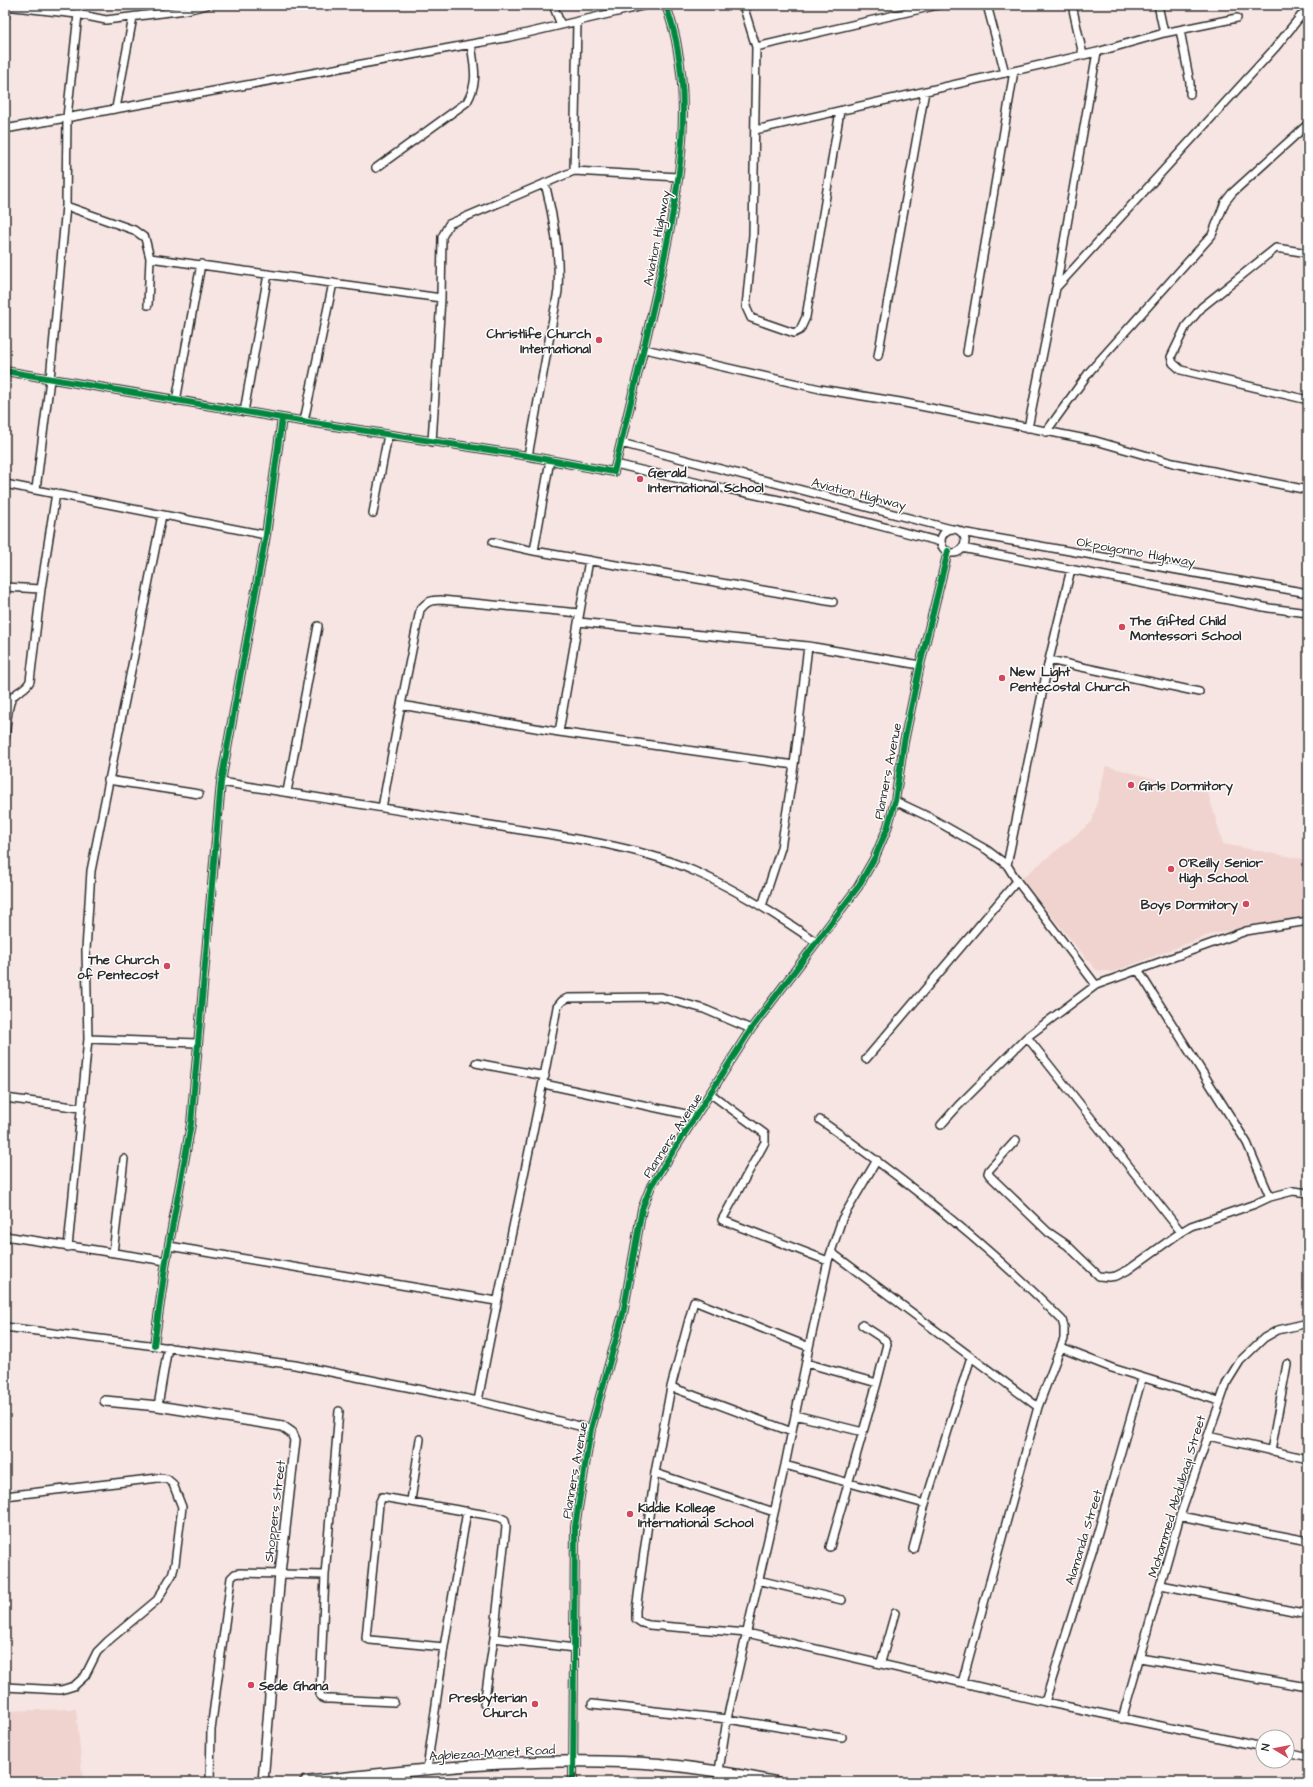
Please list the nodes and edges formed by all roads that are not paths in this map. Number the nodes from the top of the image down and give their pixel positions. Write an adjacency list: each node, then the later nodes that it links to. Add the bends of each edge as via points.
1 (79, 5): 13 (street)
2 (207, 5): 15 (street)
3 (553, 5): 18 (street)
4 (647, 5): 17 (street)
5 (666, 5): 37 (street, Aviation Highway, via 677,46 682,84)
6 (743, 5): 22 (street)
7 (938, 5): 22 (street)
8 (987, 5): 26 (street)
9 (1072, 5): 24 (street)
10 (1158, 5): 20 (street)
11 (5, 6): 13 (street); 14 (street)
12 (1308, 7): 45 (street, via 1264,60)
13 (77, 14): 15 (street, via 106,20); 31 (street)
14 (5, 17)
15 (133, 18): 29 (street)
16 (1237, 18): 19 (street)
17 (577, 22): 18 (street); 36 (street)
18 (561, 25): 21 (street)
19 (1180, 30): 20 (street); 28 (street)
20 (1164, 33): 23 (street)
21 (471, 44): 29 (street); 35 (street, via 476,78 467,102)
22 (756, 47): 34 (street)
23 (1097, 52): 24 (street); 45 (street)
24 (1083, 55): 25 (street)
25 (1014, 71): 26 (street); 49 (street)
26 (1004, 73): 27 (street)
27 (925, 91): 30 (street); 50 (street)
28 (1190, 94)
29 (116, 108): 31 (street)
30 (840, 111): 34 (street); 34 (street, via 806,317 800,330 794,333 751,318 746,307 754,235)
31 (67, 116): 33 (street); 39 (street)
32 (1308, 124): 59 (street, via 1232,193 1225,202 1212,235 1090,370)
33 (5, 128)
34 (755, 130)
35 (376, 168)
36 (574, 171): 37 (street); 38 (street)
37 (678, 177): 48 (street, Aviation Highway, via 670,233)
38 (545, 183): 46 (street, via 446,227 442,237); 63 (street, via 559,255 558,291)
39 (66, 206): 41 (street, via 134,230 146,238); 52 (street)
40 (1308, 253): 53 (street, via 1276,248 1202,307 1186,326 1171,357 1173,363 1182,370)
41 (150, 258): 42 (street); 47 (street)
42 (201, 264): 43 (street); 54 (street)
43 (268, 274): 44 (street); 55 (street)
44 (333, 283): 46 (street); 57 (street)
45 (1056, 288): 58 (street)
46 (441, 298): 61 (street)
47 (148, 305)
48 (645, 349): 58 (street, via 820,389); 62 (street, Aviation Highway)
49 (967, 352)
50 (878, 356)
51 (5, 371): 52 (street)
52 (50, 379): 54 (street); 67 (street)
53 (1308, 400)
54 (176, 401): 55 (street)
55 (244, 412): 56 (street)
56 (282, 418): 57 (street); 74 (street)
57 (304, 421): 60 (street)
58 (1028, 428): 59 (street)
59 (1046, 432): 68 (street, via 1096,441 1173,463)
60 (388, 435): 61 (street); 70 (street)
61 (432, 442): 63 (street)
62 (621, 443): 65 (street, Aviation Highway); 72 (street, Aviation Highway)
63 (528, 456): 64 (street)
64 (550, 460): 65 (street, Aviation Highway, via 614,472); 78 (street)
65 (616, 464): 76 (street, Aviation Highway, via 841,515)
66 (5, 484): 67 (street)
67 (36, 489): 69 (street)
68 (1308, 490)
69 (56, 494): 71 (street); 83 (street)
70 (373, 513)
71 (162, 515): 74 (street); 98 (street)
72 (951, 529): 73 (street); 76 (street, via 945,532)
73 (961, 532): 77 (street, via 965,542); 84 (street, Okpoigonno Highway)
74 (266, 535): 99 (street)
75 (493, 542): 78 (street)
76 (941, 542): 79 (street)
77 (962, 548): 79 (street, via 956,552); 81 (street)
78 (534, 550): 80 (street)
79 (948, 551): 92 (street, Planners Avenue)
80 (589, 560): 85 (street); 86 (street)
81 (1070, 570): 87 (street, via 1269,608); 91 (street)
82 (5, 587): 83 (street)
83 (41, 589): 96 (street, via 30,681 27,688 13,697)
84 (1308, 593)
85 (833, 602)
86 (580, 613): 88 (street); 94 (street, via 441,600 426,603 420,610)
87 (1308, 613)
88 (578, 622): 90 (street); 95 (street)
89 (318, 626): 100 (street)
90 (808, 646): 92 (street); 97 (street)
91 (1049, 660): 93 (street); 104 (street)
92 (920, 664): 102 (street, Planners Avenue)
93 (1199, 692)
94 (401, 705): 95 (street); 103 (street)
95 (559, 732): 97 (street)
96 (5, 739)
97 (794, 765): 106 (street, via 781,848)
98 (108, 780): 101 (street); 113 (street, via 90,879 86,950)
99 (221, 782): 100 (street); 114 (street)
100 (287, 792): 103 (street)
101 (200, 794)
102 (895, 801): 104 (street, via 987,850); 108 (street, Planners Avenue, via 875,857 858,887)
103 (382, 808): 106 (street, via 574,839 651,855 694,870)
104 (1007, 865): 105 (street)
105 (1017, 881): 110 (street); 115 (street)
106 (762, 906): 108 (street)
107 (1308, 921): 109 (street, via 1246,931)
108 (816, 942): 111 (street, Planners Avenue)
109 (1138, 970): 110 (street); 129 (street, via 1247,1143)
110 (1096, 985): 112 (street)
111 (751, 1029): 117 (street, via 704,1009 661,997 568,998 558,1007); 119 (street, Planners Avenue)
112 (1027, 1038): 124 (street); 130 (street)
113 (88, 1039): 114 (street); 121 (street)
114 (197, 1043): 132 (street, via 191,1124)
115 (866, 1059)
116 (476, 1063): 117 (street)
117 (545, 1076): 118 (street)
118 (544, 1084): 122 (street); 138 (street)
119 (711, 1094): 122 (street, Planners Avenue); 137 (street, via 766,1137 722,1220)
120 (5, 1098): 121 (street)
121 (81, 1108): 133 (street)
122 (695, 1116): 159 (street, Planners Avenue, via 651,1186 642,1209 623,1314)
123 (820, 1120): 127 (street)
124 (941, 1126)
125 (1016, 1140): 130 (street, via 988,1173 1048,1232 1099,1276 1109,1278 1128,1270)
126 (124, 1159): 135 (street)
127 (877, 1160): 134 (street, via 842,1219); 145 (street, via 973,1236 1028,1285 1062,1320 1064,1339)
128 (1308, 1191): 129 (street)
129 (1270, 1196): 130 (street)
130 (1181, 1232)
131 (5, 1236): 133 (street)
132 (169, 1246): 136 (street); 138 (street)
133 (68, 1247): 135 (street)
134 (831, 1252): 137 (street); 146 (street)
135 (113, 1253): 136 (street)
136 (166, 1261): 142 (street)
137 (828, 1261): 143 (street)
138 (496, 1301): 153 (street)
139 (1308, 1323): 154 (street, Mohammed Abdulbaqi Street, via 1278,1330 1264,1338 1240,1361)
140 (862, 1326): 150 (street, via 887,1342)
141 (5, 1327): 142 (street)
142 (154, 1345): 144 (street)
143 (809, 1346): 147 (street); 151 (street, via 694,1301)
144 (168, 1347): 153 (street, via 294,1365); 155 (street)
145 (1061, 1348): 149 (street); 156 (street)
146 (971, 1357): 156 (street); 171 (street)
147 (806, 1363): 150 (street); 158 (street)
148 (1287, 1364): 164 (street)
149 (1142, 1378): 154 (street); 195 (street, Alamanda Street, via 1098,1532)
150 (877, 1383): 161 (street)
151 (671, 1387): 160 (street); 167 (street)
152 (105, 1401): 155 (street, Shoppers Street)
153 (478, 1401): 159 (street)
154 (1219, 1401): 162 (street, Mohammed Abdulbaqi Street)
155 (158, 1406): 178 (street, Shoppers Street, via 282,1426 292,1433 295,1440)
156 (1038, 1407): 191 (street)
157 (339, 1411): 179 (street)
158 (795, 1415): 160 (street); 161 (street)
159 (591, 1429): 188 (street, Planners Avenue, via 575,1527)
160 (792, 1432): 166 (street)
161 (863, 1432): 168 (street)
162 (1208, 1436): 164 (street); 174 (street, Mohammed Abdulbaqi Street)
163 (420, 1439): 170 (street)
164 (1271, 1450): 165 (street)
165 (1308, 1459)
166 (785, 1465): 168 (street); 173 (street)
167 (655, 1473): 173 (street); 185 (street, via 636,1619 649,1625)
168 (848, 1484): 171 (street); 176 (street)
169 (5, 1496): 192 (street, via 167,1479 173,1484 182,1507 175,1564 168,1583 157,1600 97,1652 85,1676 74,1686 61,1690)
170 (411, 1501): 172 (street); 187 (street, via 382,1497 379,1504 366,1638)
171 (925, 1504): 177 (street)
172 (467, 1511): 186 (street, via 505,1520); 187 (street)
173 (774, 1512): 180 (street)
174 (1180, 1516): 175 (street); 181 (street, Mohammed Abdulbaqi Street)
175 (1308, 1541)
176 (830, 1546)
177 (913, 1550)
178 (280, 1573): 179 (street); 207 (street, via 240,1573 231,1578 211,1730); 208 (street, Shoppers Street)
179 (324, 1575): 194 (street, via 320,1695 324,1699)
180 (758, 1580): 182 (street); 185 (street)
181 (1161, 1585): 184 (street); 189 (street, Mohammed Abdulbaqi Street)
182 (842, 1600)
183 (895, 1613): 190 (street)
184 (1308, 1614)
185 (747, 1632): 190 (street); 199 (street)
186 (494, 1638): 188 (street); 196 (street)
187 (444, 1647): 205 (street)
188 (574, 1648): 204 (street, Planners Avenue)
189 (1140, 1658): 193 (street); 198 (street, Mohammed Abdulbaqi Street)
190 (881, 1662): 191 (street)
191 (962, 1683): 195 (street)
192 (5, 1687)
193 (1308, 1687)
194 (394, 1702)
195 (1045, 1702): 198 (street)
196 (484, 1704)
197 (592, 1704): 199 (street)
198 (1122, 1718): 201 (street)
199 (727, 1720): 200 (street); 206 (street)
200 (842, 1737)
201 (1255, 1746)
202 (1295, 1754): 203 (street)
203 (1308, 1757)
204 (574, 1761): 205 (main road, Agblezaa-Manet Road); 206 (main road, Agblezaa-Manet Road, via 659,1764); 210 (street, Planners Avenue)
205 (428, 1769): 209 (main road, Agblezaa-Manet Road)
206 (719, 1771): 211 (main road, Agblezaa-Manet Road)
207 (210, 1782)
208 (263, 1782)
209 (305, 1782)
210 (573, 1782)
211 (776, 1782)

